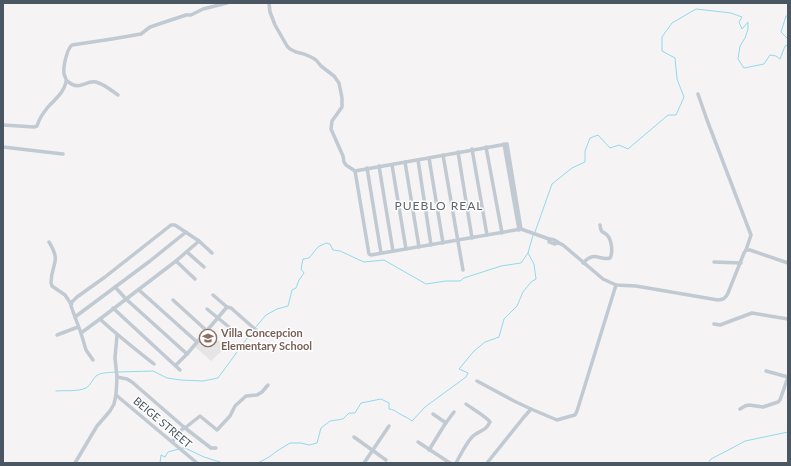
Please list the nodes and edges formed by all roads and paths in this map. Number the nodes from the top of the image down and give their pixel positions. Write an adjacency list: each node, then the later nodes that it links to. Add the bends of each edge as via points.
1 (227, 3): 3 (street, via 150,27 141,34 72,44 66,57 64,72)
2 (269, 3): 19 (street, via 275,24 287,46 316,60 339,83 342,107 332,121 331,129 344,162)
3 (67, 81): 5 (street, via 78,86 96,82); 6 (street, via 36,126)
4 (698, 94): 33 (street, via 751,235)
5 (118, 95)
6 (3, 125)
7 (3, 147): 11 (street)
8 (486, 147): 9 (street); 21 (street, via 507,144); 23 (street)
9 (472, 149): 10 (street); 24 (street)
10 (458, 152): 12 (street); 25 (street)
11 (63, 154)
12 (443, 155): 13 (street); 26 (street)
13 (429, 158): 14 (street); 29 (street)
14 (418, 160): 15 (street); 30 (street)
15 (405, 162): 16 (street); 31 (street)
16 (392, 164): 17 (street); 32 (street)
17 (379, 166): 18 (street); 34 (street)
18 (367, 168): 19 (street); 37 (street)
19 (355, 171): 37 (street, via 369,254)
20 (600, 225): 41 (street, via 600,230 608,235 610,240 612,256 607,259 594,256)
21 (520, 230): 23 (street); 41 (street, via 556,240)
22 (186, 232): 27 (street); 47 (street); 52 (street, via 171,224)
23 (502, 233): 24 (street)
24 (487, 235): 25 (street)
25 (472, 238): 26 (street)
26 (458, 240): 29 (street); 44 (street)
27 (199, 241): 35 (street); 36 (street)
28 (49, 242): 52 (street, via 56,255 52,286 65,295)
29 (443, 243): 30 (street)
30 (431, 245): 31 (street)
31 (418, 247): 32 (street)
32 (406, 248): 34 (street)
33 (746, 250): 40 (street); 42 (street)
34 (393, 251): 37 (street)
35 (187, 252): 38 (street); 43 (street)
36 (212, 252)
37 (381, 253)
38 (176, 261): 45 (street); 48 (street)
39 (714, 262): 42 (street)
40 (788, 262)
41 (583, 263): 46 (street, via 603,279)
42 (741, 263): 46 (street, via 723,300)
43 (204, 267)
44 (463, 270)
45 (195, 279)
46 (616, 285): 81 (street, via 577,412 557,420)
47 (116, 287): 50 (street); 56 (street)
48 (139, 290): 50 (street); 68 (street)
49 (213, 295): 53 (street)
50 (126, 299): 54 (street); 69 (street)
51 (173, 300): 64 (street)
52 (71, 304): 56 (street)
53 (227, 307): 57 (street); 63 (street)
54 (113, 308): 58 (street); 72 (street)
55 (207, 309): 57 (street)
56 (75, 318): 61 (street)
57 (218, 318): 62 (street); 64 (street)
58 (100, 319): 65 (street); 66 (street)
59 (788, 319): 60 (street, via 754,313 720,325)
60 (714, 324)
61 (78, 326): 65 (street); 67 (street)
62 (229, 327)
63 (255, 329)
64 (207, 331): 68 (street)
65 (81, 334): 70 (street, via 86,350)
66 (117, 334): 71 (street); 75 (street)
67 (57, 335)
68 (197, 342): 69 (street)
69 (187, 354): 72 (street)
70 (93, 360)
71 (154, 364)
72 (176, 365): 73 (street)
73 (180, 370)
74 (766, 371): 76 (street)
75 (117, 376): 79 (street); 87 (street, via 132,382)
76 (788, 377): 82 (street, via 778,402 763,407 749,405)
77 (477, 381): 81 (street)
78 (268, 385): 87 (street, via 257,395 246,396 217,430 200,416)
79 (116, 395): 89 (street, BEIGE STREET); 95 (street, via 110,411 97,426)
80 (466, 404): 99 (street, via 490,422 485,430 468,442)
81 (531, 409): 100 (street)
82 (740, 409)
83 (454, 412): 85 (street)
84 (433, 414): 85 (street)
85 (446, 423): 93 (street)
86 (389, 426): 92 (street)
87 (185, 427): 89 (street); 91 (street, via 211,448)
88 (354, 437): 92 (street)
89 (172, 442): 96 (street, BEIGE STREET)
90 (418, 442): 93 (street)
91 (216, 448)
92 (373, 450): 94 (street); 97 (street)
93 (429, 450): 98 (street)
94 (386, 460)
95 (75, 463)
96 (197, 463)
97 (364, 463)
98 (450, 463)
99 (456, 463)
100 (487, 463)

